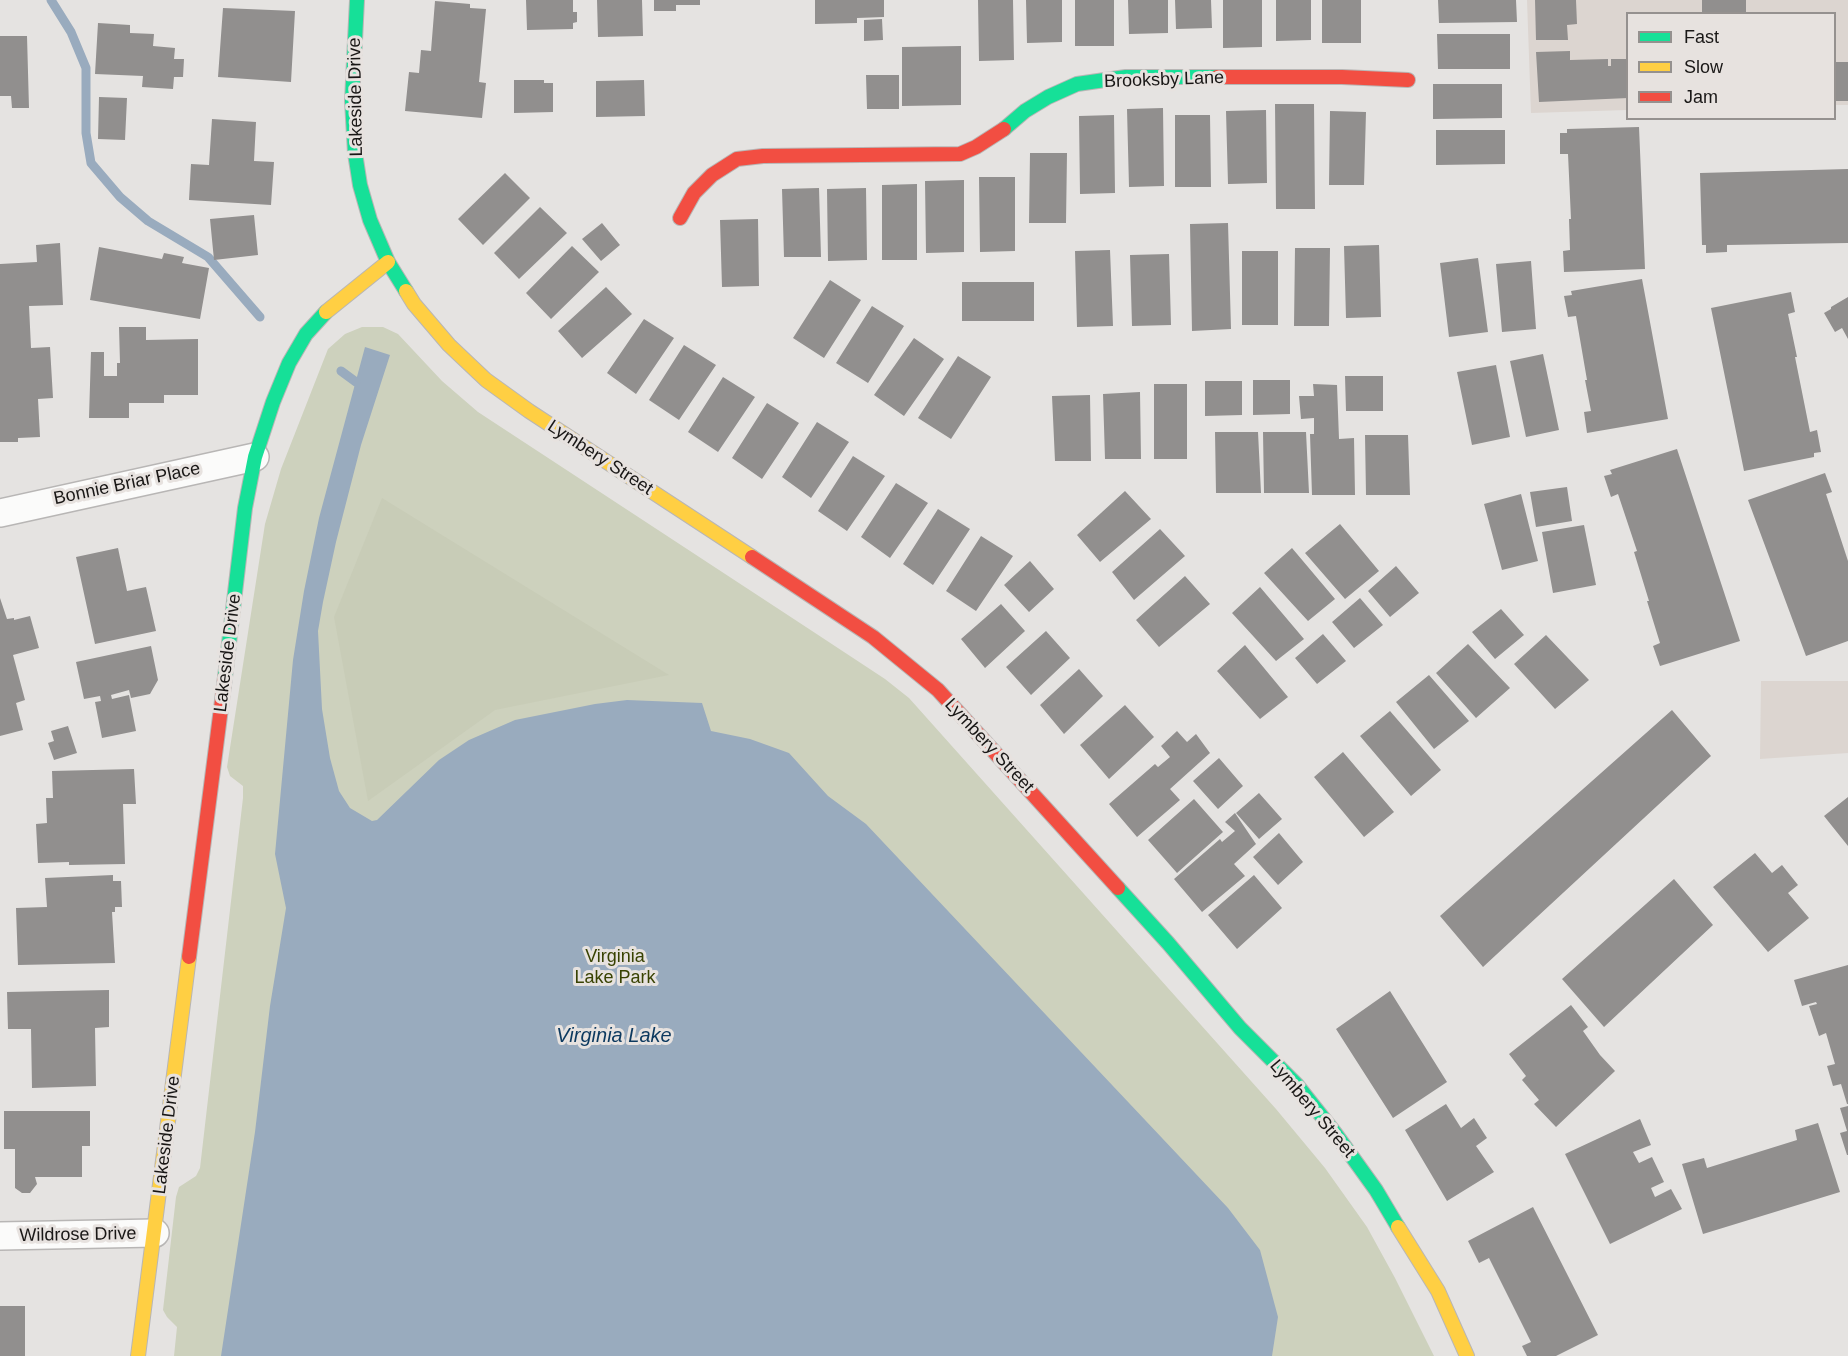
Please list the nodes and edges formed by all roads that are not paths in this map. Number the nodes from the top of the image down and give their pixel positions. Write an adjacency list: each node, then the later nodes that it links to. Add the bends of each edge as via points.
1 (357, 0): 4 (street, Lakeside Drive, via 352,101 355,153 370,220)
2 (1408, 80): 3 (street, Brooksby Lane, via 1126,77 1077,84 1048,97 996,135 960,154 737,159 694,193)
3 (680, 218)
4 (388, 262): 5 (street, Lakeside Drive, via 330,308 306,334 285,372); 10 (street, Lymbery Street, via 414,304 486,380 873,637 938,690 1240,1028 1297,1085 1376,1190 1438,1292)
5 (255, 456): 6 (street, Bonnie Briar Place); 7 (street, Lakeside Drive, via 245,508)
6 (0, 513)
7 (155, 1233): 8 (street, Wildrose Drive); 9 (street, Lakeside Drive)
8 (0, 1236)
9 (138, 1356)
10 (1467, 1356)

